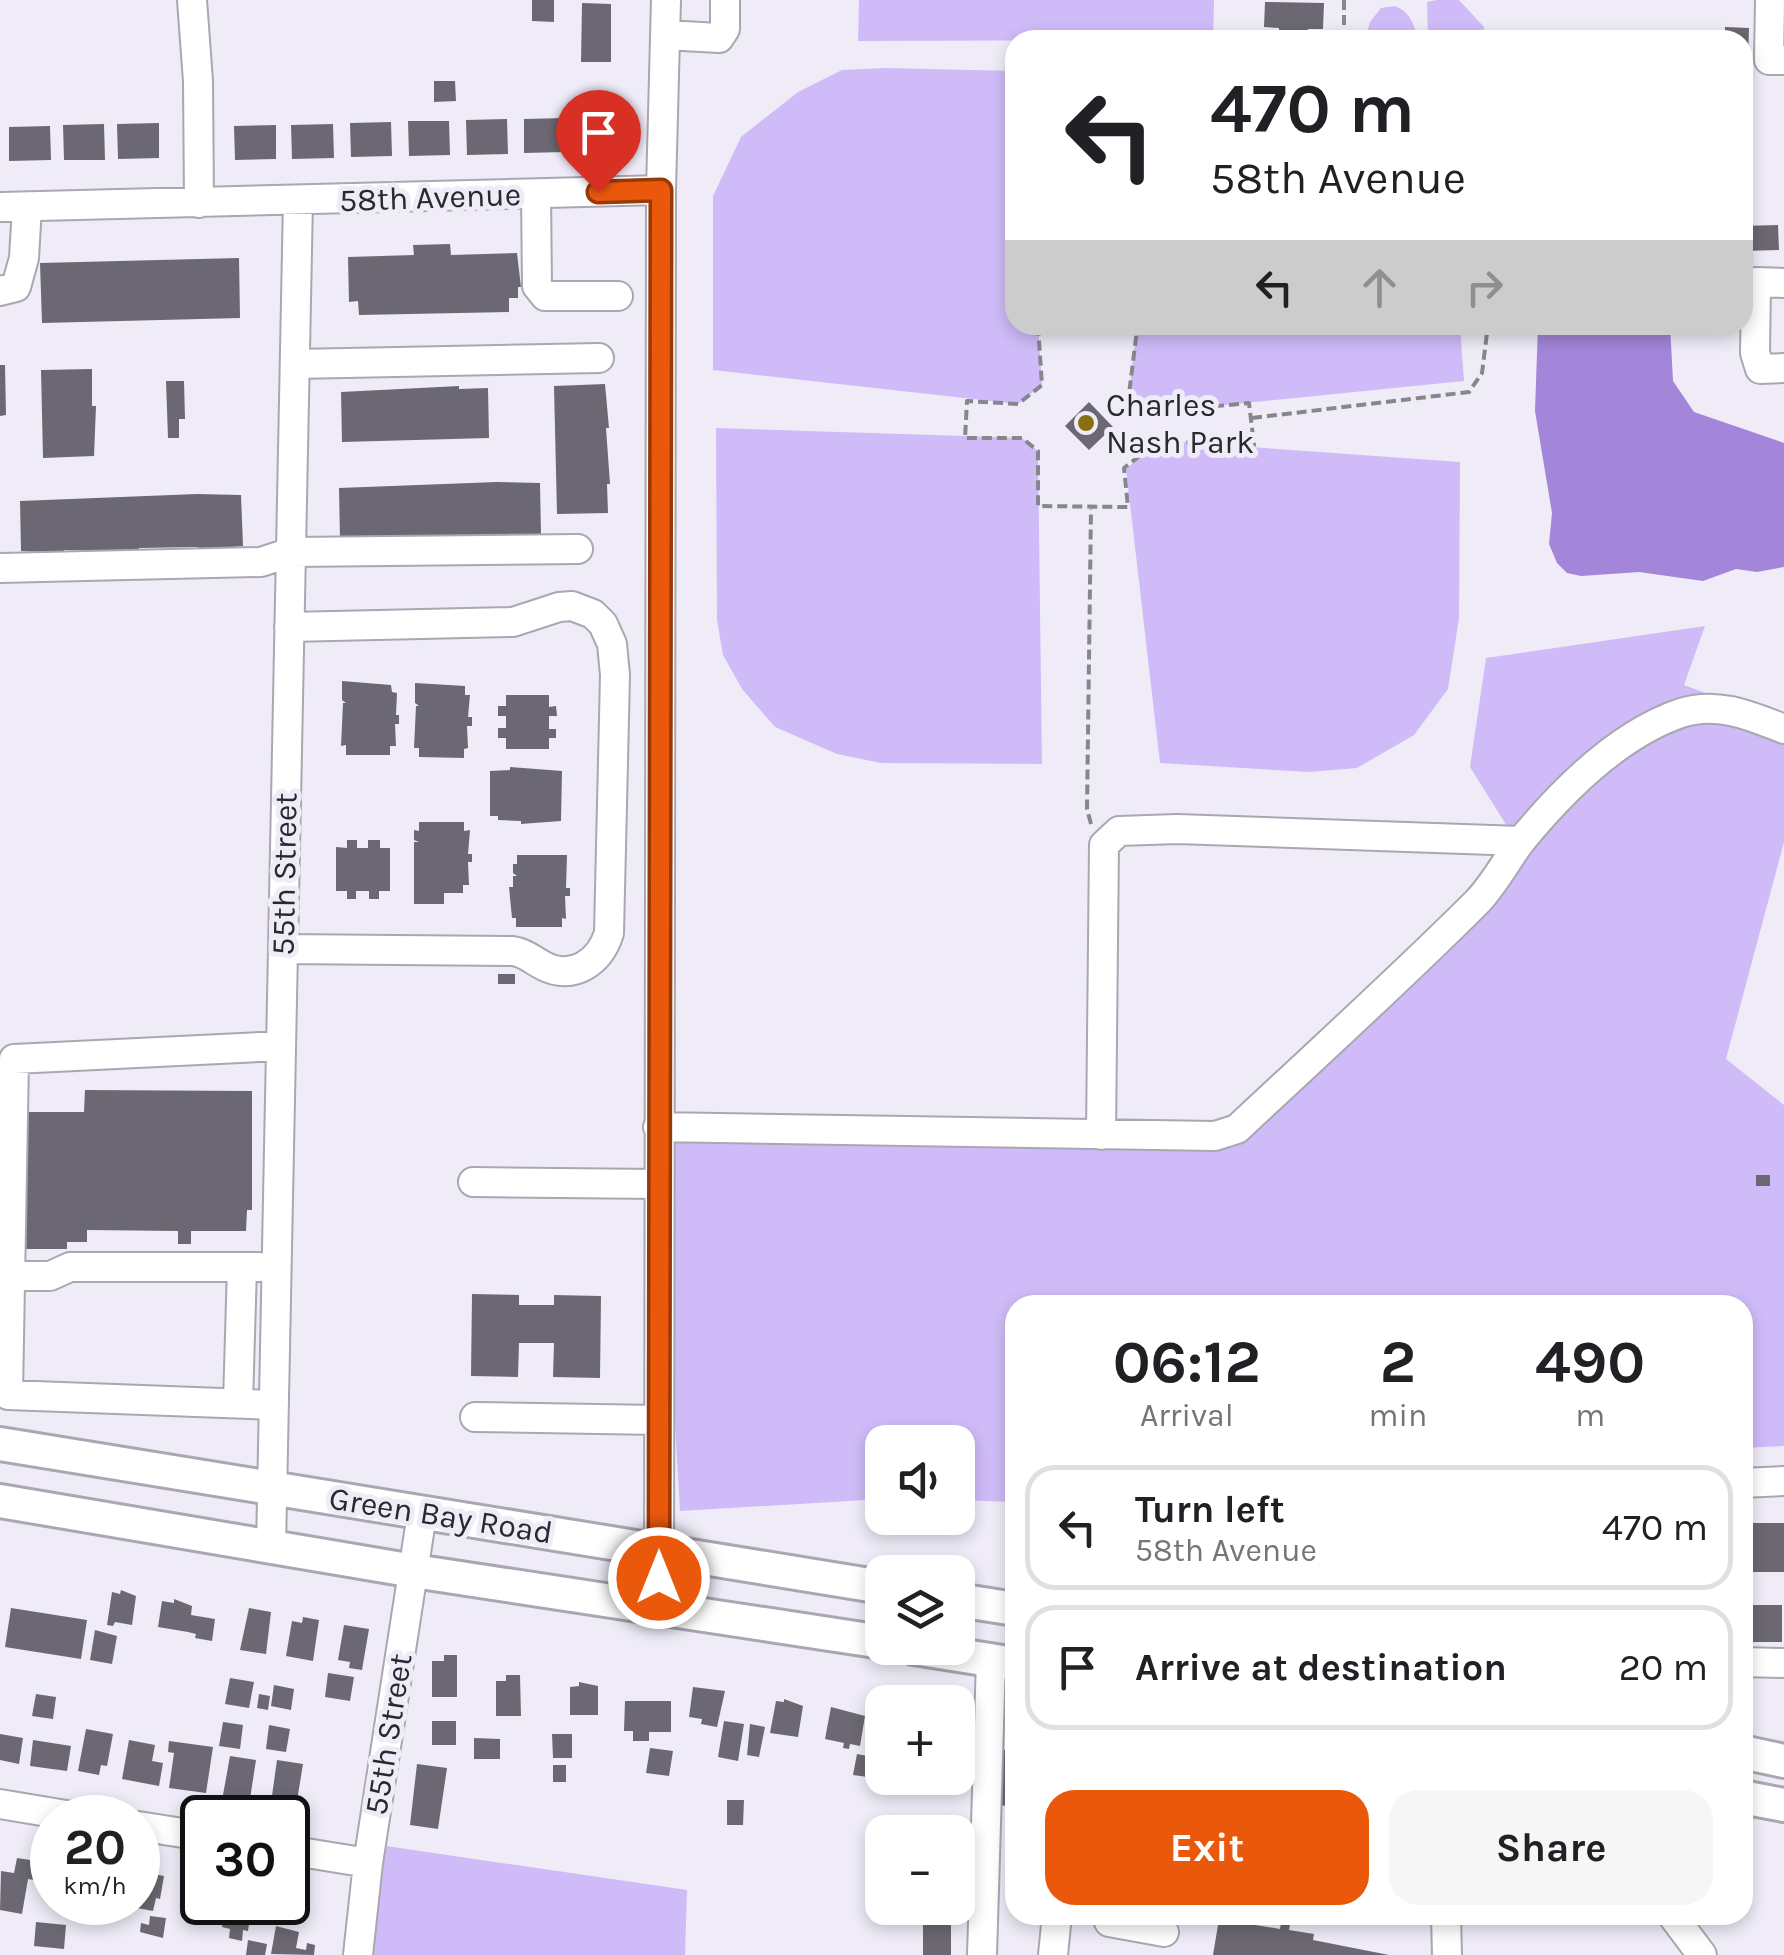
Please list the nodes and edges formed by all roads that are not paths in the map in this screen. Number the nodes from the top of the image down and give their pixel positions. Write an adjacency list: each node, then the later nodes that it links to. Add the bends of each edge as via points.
1 (192, 0): 10 (street)
2 (666, 0): 5 (street)
3 (725, 0): 5 (street, via 719,38)
4 (1770, 0): 6 (street, via 1769,60)
5 (665, 36): 7 (street)
6 (1784, 60)
7 (661, 190): 8 (street, 58th Avenue); 26 (street)
8 (536, 194): 9 (street, 58th Avenue); 14 (street, via 537,286 545,296)
9 (298, 201): 10 (street, 58th Avenue); 16 (street, 55th Street)
10 (199, 202): 11 (street, 58th Avenue)
11 (14, 207): 13 (street, via 22,276)
12 (1770, 282): 17 (street, via 1755,353 1760,369)
13 (0, 291)
14 (618, 296)
15 (599, 358): 16 (street)
16 (295, 364): 19 (street, 55th Street)
17 (1784, 368)
18 (578, 549): 19 (street)
19 (291, 552): 20 (street, via 261,562); 21 (street, 55th Street)
20 (0, 568)
21 (289, 627): 24 (street, 55th Street); 24 (street, via 512,622 572,606 603,624 615,674 609,933 596,958 565,972 514,951)
22 (1784, 729): 23 (street, via 1733,710 1686,711 1663,720 1577,782)
23 (1521, 841): 27 (street, via 1480,899 1238,1129 1216,1136); 27 (street, via 1119,831 1104,845)
24 (283, 948): 25 (street, 55th Street)
25 (281, 1046): 31 (street, 55th Street); 32 (street, via 14,1059)
26 (658, 1127): 27 (street); 29 (street)
27 (1102, 1135)
28 (473, 1182): 29 (street)
29 (658, 1184): 36 (street)
30 (242, 1267): 31 (street); 32 (street, via 70,1268 50,1276); 33 (street)
31 (275, 1267): 34 (street, 55th Street)
32 (10, 1276): 33 (street, via 8,1395)
33 (238, 1404): 34 (street)
34 (274, 1405): 40 (street, 55th Street)
35 (475, 1417): 36 (street)
36 (658, 1420): 44 (street)
37 (0, 1444): 40 (main road, Green Bay Road)
38 (1784, 1480): 39 (street)
39 (1753, 1482)
40 (272, 1486): 42 (main road, Green Bay Road); 43 (street, 55th Street)
41 (0, 1501): 43 (main road, Green Bay Road)
42 (422, 1514): 44 (main road, Green Bay Road); 45 (street, 55th Street)
43 (271, 1548): 45 (main road, Green Bay Road)
44 (659, 1550): 46 (main road, Green Bay Road); 48 (street)
45 (414, 1571): 48 (main road, Green Bay Road); 62 (street, 55th Street)
46 (865, 1584)
47 (975, 1603): 49 (main road)
48 (659, 1606): 50 (main road, Green Bay Road)
49 (1005, 1607)
50 (865, 1639)
51 (975, 1658): 52 (main road)
52 (1003, 1662): 69 (street)
53 (1753, 1662): 54 (street)
54 (1784, 1662)
55 (1753, 1799): 58 (main road)
56 (1753, 1802): 60 (street)
57 (0, 1804): 59 (street)
58 (1784, 1805)
59 (30, 1809)
60 (1784, 1819)
61 (310, 1854): 62 (street)
62 (368, 1863): 68 (street, 55th Street)
63 (1056, 1925): 70 (street)
64 (1122, 1925): 67 (street)
65 (1446, 1925): 71 (street)
66 (1680, 1925): 72 (street)
67 (1164, 1934)
68 (358, 1955)
69 (982, 1955)
70 (1052, 1955)
71 (1447, 1955)
72 (1702, 1955)

